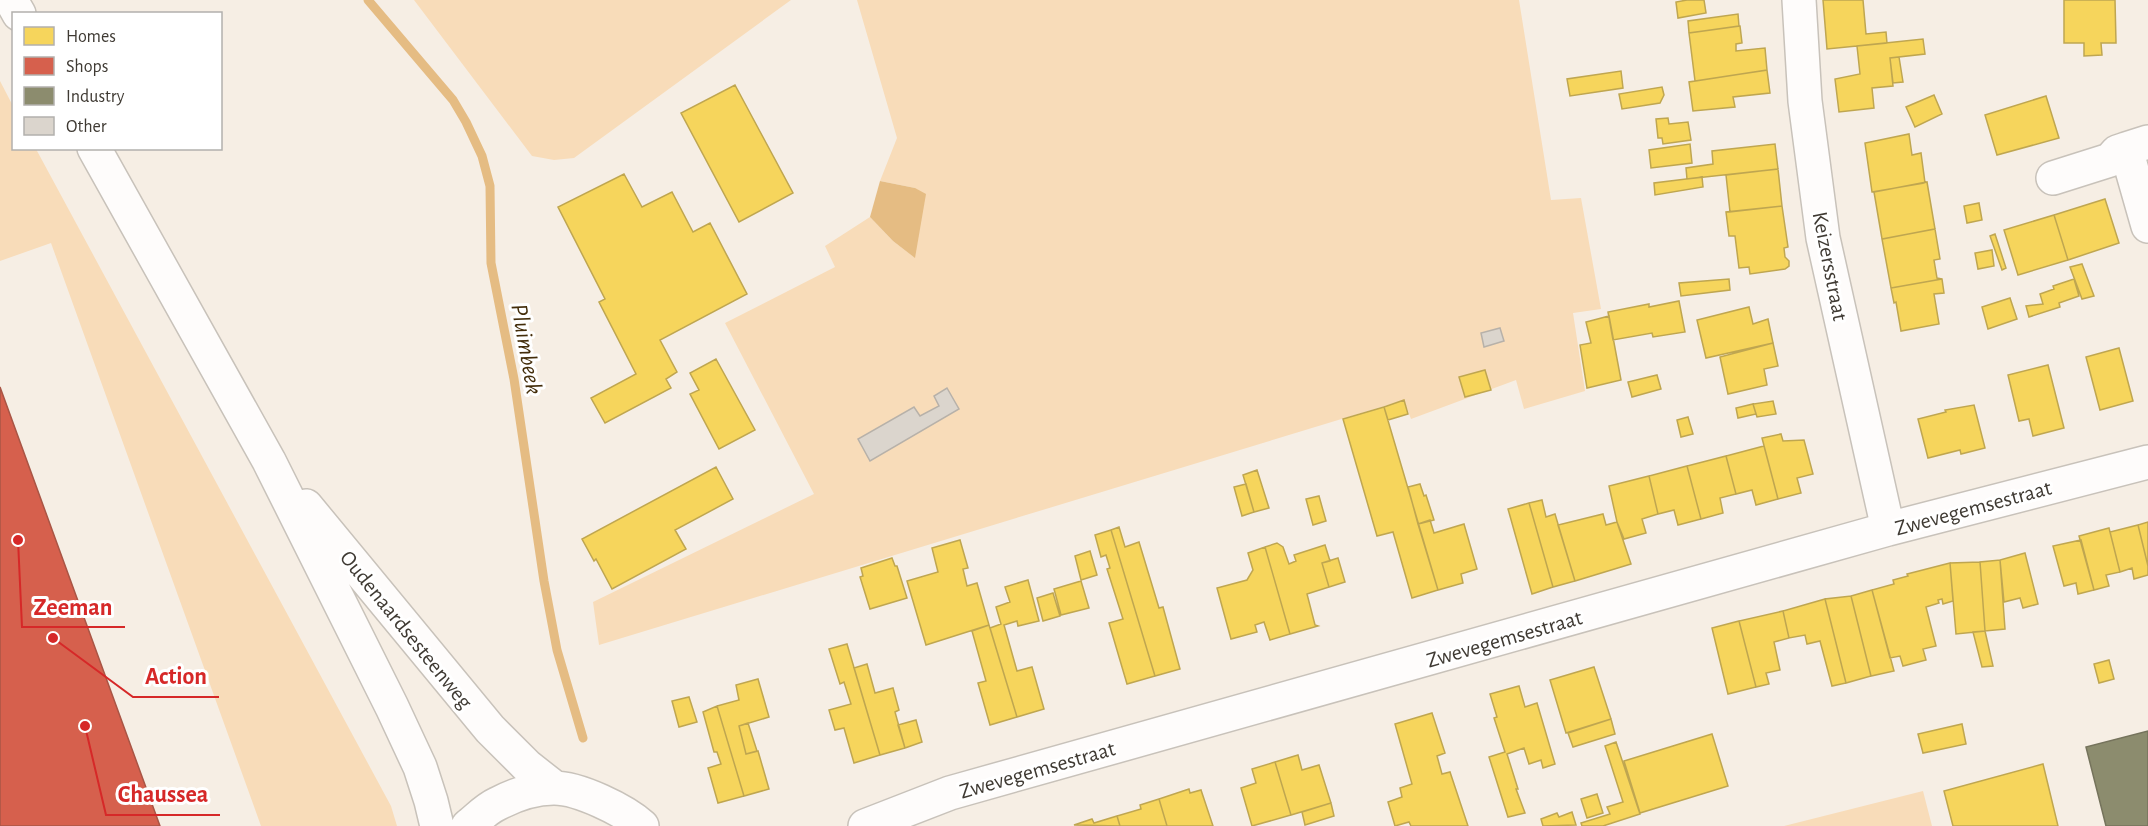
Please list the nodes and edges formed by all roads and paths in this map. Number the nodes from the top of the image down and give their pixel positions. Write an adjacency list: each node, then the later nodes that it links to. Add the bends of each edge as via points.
1 (1799, 0): 8 (street, Keizersstraat, via 1805,101 1823,238)
2 (2137, 145): 4 (street, via 2117,152 2110,160); 5 (street)
3 (95, 150): 6 (street, Oudenaardsesteenweg)
4 (2053, 178)
5 (2148, 226)
6 (268, 461): 9 (street, Oudenaardsesteenweg, via 490,729); 10 (street, Oudenaardsesteenweg, via 420,767)
7 (2148, 462): 8 (street, Zwevegemsestraat)
8 (1888, 529): 13 (street, Zwevegemsestraat, via 950,793)
9 (555, 788): 11 (street, via 520,793 495,804); 12 (street, via 606,803)
10 (437, 826)
11 (468, 826)
12 (642, 826)
13 (865, 826)

